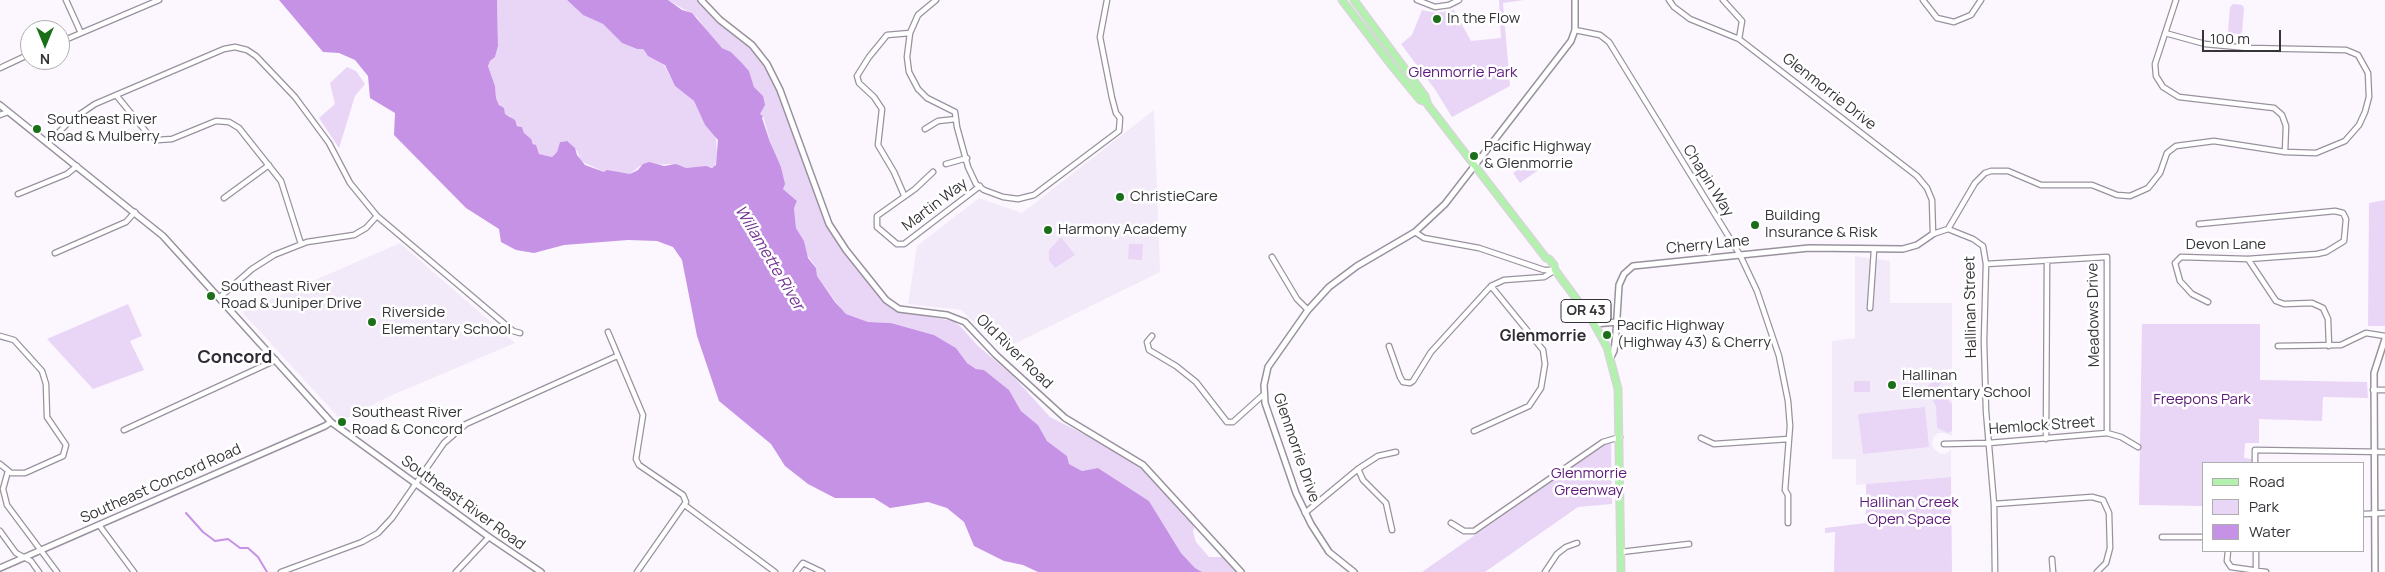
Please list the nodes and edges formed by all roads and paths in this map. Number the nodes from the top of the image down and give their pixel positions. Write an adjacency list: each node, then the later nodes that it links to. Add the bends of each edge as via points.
1 (66, 0): 17 (street)
2 (158, 0): 17 (street)
3 (701, 0): 132 (street, Old River Road, via 752,46 766,64 782,96 829,224 881,295 899,308 947,315 965,322 1065,418 1143,465)
4 (936, 0): 18 (street, via 918,15)
5 (1107, 0): 39 (street, via 1100,37 1112,98 1120,118 1119,131 1026,198 1003,197)
6 (1342, 0): 25 (main road, OR 43, via 1392,66 1420,100)
7 (1354, 0): 25 (main road, OR 43, via 1426,96)
8 (1417, 0): 9 (street, via 1435,7 1449,6)
9 (1459, 0)
10 (1575, 0): 16 (street, Glenmorrie Drive)
11 (1669, 0): 21 (street, Glenmorrie Drive, via 1690,19)
12 (1723, 0): 21 (street, via 1742,21)
13 (1923, 0): 14 (street, via 1937,18 1954,22 1971,14)
14 (1981, 0)
15 (2176, 0): 19 (street)
16 (1575, 30): 37 (street, Glenmorrie Drive, via 1567,47); 52 (street, Chapin Way, via 1600,35 1609,42)
17 (81, 33): 20 (street)
18 (910, 33): 29 (street, via 909,72 918,89 927,98 955,112); 41 (street, via 887,35 857,76 859,83 882,109 878,145)
19 (2165, 33): 32 (street, via 2155,70 2166,91 2189,99 2274,108 2282,115 2286,126); 32 (street, via 2205,44 2346,50 2358,55 2368,73 2369,97 2353,133 2325,151)
20 (70, 38)
21 (1739, 38): 48 (street, Glenmorrie Drive, via 1917,176 1932,200)
22 (20, 59): 23 (street)
23 (0, 68)
24 (116, 95): 31 (street, via 78,114); 35 (street, via 153,138 167,140 209,122 222,121 239,128); 44 (street, via 224,49 247,50 295,96 329,143 350,183)
25 (1426, 102): 37 (main road, OR 43)
26 (0, 105): 27 (street, Southeast River Road)
27 (8, 112): 28 (street); 31 (street, Southeast River Road)
28 (0, 115)
29 (956, 119): 30 (street, via 938,121); 33 (street)
30 (925, 129)
31 (48, 143): 36 (street, Southeast River Road)
32 (2285, 152): 46 (street, via 2228,142 2182,144 2167,153 2160,173 2148,188 2125,196 2092,186 2041,185 2008,171 1991,171 1975,183)
33 (967, 158): 34 (street); 39 (street, via 972,177)
34 (946, 164)
35 (269, 165): 42 (street); 49 (street, via 286,190)
36 (77, 166): 40 (street, via 67,174); 43 (street, Southeast River Road)
37 (1475, 166): 47 (street, Glenmorrie Drive, via 1445,204); 57 (main road, OR 43, via 1546,258 1545,262)
38 (933, 172): 41 (street, Martin Way)
39 (980, 186): 41 (street, Martin Way, via 901,245 886,237 875,221 880,211)
40 (18, 194)
41 (904, 195)
42 (224, 198)
43 (135, 212): 51 (street, via 126,222); 59 (street, Southeast River Road, via 175,248)
44 (377, 216): 49 (street, via 362,231 349,237); 66 (street, via 512,331)
45 (2198, 224): 54 (street, Devon Lane, via 2340,212 2346,219 2344,241 2334,248 2317,254)
46 (1948, 230): 48 (street); 56 (street, Hallinan Street, via 1978,242 1984,251)
47 (1415, 232): 57 (street, via 1424,238 1479,248 1541,269); 62 (street, Glenmorrie Drive, via 1344,275)
48 (1933, 234): 50 (street, Cherry Lane, via 1909,248)
49 (300, 244): 59 (street, via 267,259)
50 (1874, 250): 52 (street, Cherry Lane, via 1816,247); 61 (street)
51 (55, 253)
52 (1740, 255): 63 (street, Cherry Lane, via 1633,266 1621,279); 85 (street, Chapin Way, via 1762,303 1779,356 1788,401)
53 (1272, 258): 62 (street, via 1297,299)
54 (2248, 259): 60 (street, Devon Lane, via 2184,256 2177,259 2175,269 2180,281 2192,294); 72 (street, via 2276,301 2284,304 2312,303 2323,308 2328,319)
55 (2047, 260): 56 (street, Meadows Drive); 82 (street, Meadows Drive, via 2107,257); 86 (street)
56 (1986, 264): 87 (street, Hallinan Street, via 1984,341)
57 (1555, 270): 58 (street, via 1544,277 1504,280); 64 (main road, OR 43)
58 (1491, 286): 70 (street, via 1431,352 1413,381 1403,382); 81 (street, via 1542,350 1545,364 1541,388 1529,406)
59 (220, 297): 75 (street, Southeast River Road)
60 (2208, 302)
61 (1870, 308)
62 (1308, 310): 78 (street, Glenmorrie Drive, via 1269,364)
63 (1617, 322): 64 (street); 74 (street, Cherry Lane)
64 (1595, 324): 74 (main road, OR 43)
65 (608, 332): 73 (street)
66 (520, 333)
67 (0, 336): 96 (street, via 14,340 42,371 46,384 47,417 66,445 63,456 55,460 25,473)
68 (1152, 336): 78 (street, via 1147,342 1149,350 1196,382 1227,422 1233,422)
69 (2385, 337): 72 (street, via 2366,332 2348,343); 76 (street, via 2376,365)
70 (1389, 346)
71 (2278, 346): 72 (street)
72 (2329, 346)
73 (617, 356): 97 (street, via 466,424 444,443); 99 (street, via 643,415 636,459 639,465 683,495)
74 (1611, 357): 83 (main road, OR 43, via 1618,390)
75 (276, 360): 79 (street, Southeast River Road); 80 (street)
76 (2373, 390): 77 (street); 91 (street)
77 (2385, 390)
78 (1264, 396): 100 (street, Glenmorrie Drive, via 1290,478)
79 (331, 422): 97 (street, Southeast River Road); 106 (street, Southeast Concord Road)
80 (124, 430)
81 (1474, 431)
82 (2107, 433): 86 (street, Hemlock Street); 89 (street, Hemlock Street)
83 (1620, 436): 104 (street, via 1603,442 1474,531 1464,531); 115 (main road, OR 43)
84 (1701, 438): 85 (street, via 1714,444)
85 (1789, 438): 105 (street, Chapin Way, via 1785,490 1788,494)
86 (2046, 438): 87 (street, Hemlock Street)
87 (1989, 443): 88 (street, Hemlock Street); 98 (street, Hallinan Street)
88 (1944, 444)
89 (2138, 447)
90 (1396, 452): 95 (street, via 1378,456)
91 (2376, 452): 92 (street); 93 (street, via 2255,450); 101 (street)
92 (2385, 452)
93 (2255, 462)
94 (0, 464): 96 (street)
95 (1358, 469): 100 (street); 107 (street, via 1363,480 1386,503)
96 (8, 471): 114 (street, via 4,498)
97 (415, 484): 109 (street, Southeast River Road); 125 (street, via 378,533)
98 (1994, 504): 136 (street, Hallinan Street); 138 (street, via 2092,497 2103,500 2109,513 2110,548 2106,563)
99 (686, 506): 128 (street); 129 (street)
100 (1305, 513): 133 (street, Glenmorrie Drive, via 1329,552)
101 (2375, 513): 102 (street); 103 (street); 140 (street)
102 (2385, 513)
103 (2365, 514)
104 (1450, 523)
105 (1788, 523)
106 (99, 525): 114 (street, Southeast Concord Road); 124 (street)
107 (1392, 530)
108 (0, 532): 118 (street, via 16,553)
109 (489, 537): 126 (street); 127 (street, Southeast River Road)
110 (2162, 537): 111 (street)
111 (2202, 537)
112 (1577, 543): 134 (street, via 1557,554)
113 (1689, 544): 115 (street)
114 (40, 550): 118 (street, Southeast Concord Road); 123 (street)
115 (1621, 552): 135 (main road, OR 43)
116 (2228, 552): 121 (street, via 2231,567)
117 (2256, 552): 121 (street)
118 (25, 558): 120 (street, Southeast Concord Road); 122 (street)
119 (2052, 560): 137 (street)
120 (0, 568)
121 (2256, 571): 139 (street)
122 (39, 572)
123 (57, 572)
124 (134, 572)
125 (281, 572)
126 (456, 572)
127 (541, 572)
128 (637, 572)
129 (775, 572)
130 (796, 572): 131 (street, via 803,563)
131 (822, 572)
132 (1241, 572)
133 (1354, 572)
134 (1545, 572)
135 (1621, 572)
136 (1995, 572)
137 (2053, 572)
138 (2097, 572)
139 (2266, 572)
140 (2374, 572)

